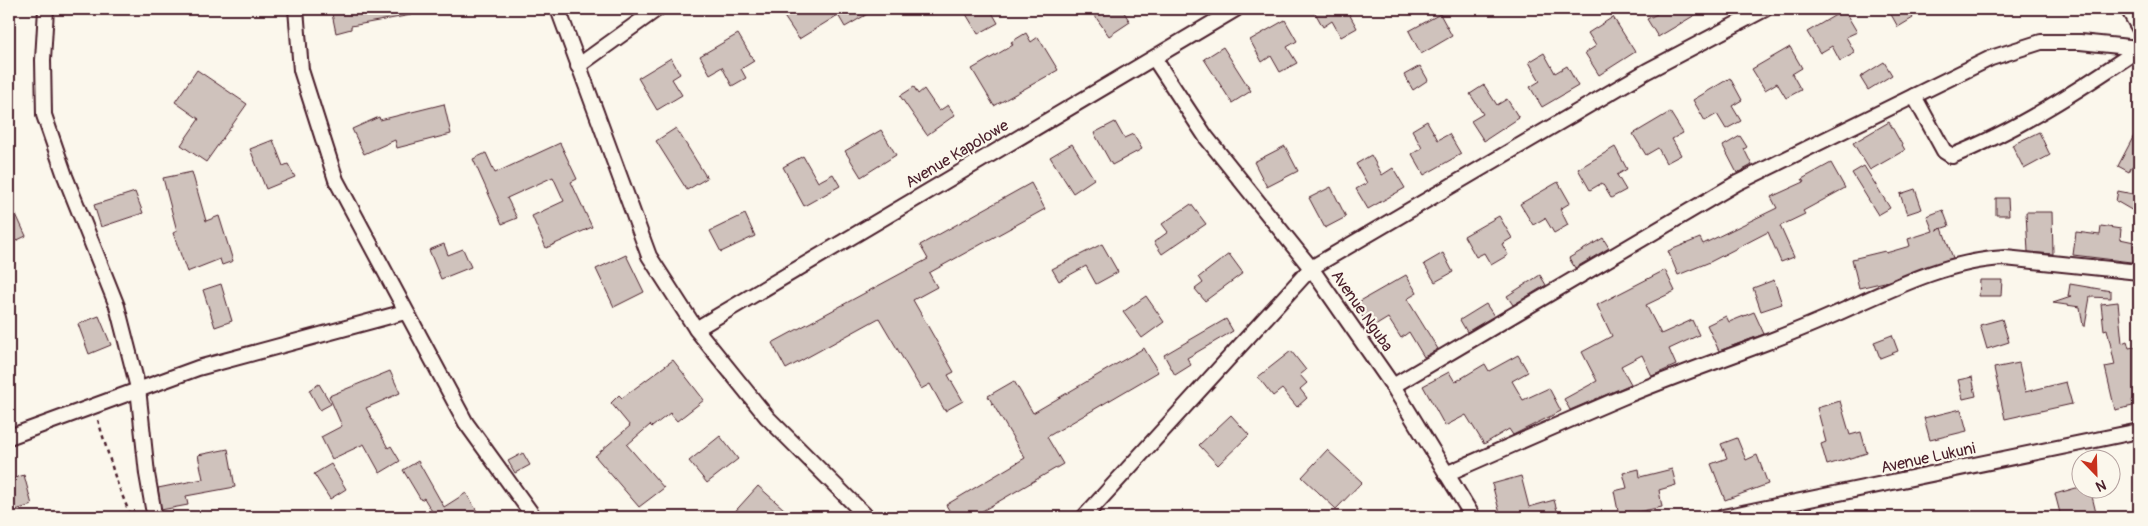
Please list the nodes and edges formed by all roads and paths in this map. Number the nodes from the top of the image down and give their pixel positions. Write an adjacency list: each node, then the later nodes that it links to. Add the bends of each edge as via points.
1 (46, 9): 18 (street, via 44,115 117,306)
2 (296, 9): 15 (street, via 301,70 336,180)
3 (558, 9): 11 (street)
4 (657, 9): 11 (street)
5 (1236, 9): 10 (street, Avenue Kapolowe)
6 (1765, 9): 13 (street, via 1647,72)
7 (2128, 9): 8 (street)
8 (2139, 28)
9 (2139, 49): 12 (street, via 2080,42 2040,42 1991,58); 12 (street, via 2097,79 1976,147 1952,156 1944,151)
10 (1154, 58): 13 (street, Avenue Nguba, via 1206,137); 16 (street, Avenue Kapolowe)
11 (578, 66): 16 (street, via 649,256)
12 (1914, 96): 17 (street, via 1737,183)
13 (1311, 268): 17 (street, Avenue Nguba); 27 (street)
14 (2139, 272): 22 (street, via 2006,258 1984,259 1957,266 1624,396)
15 (405, 312): 18 (street, via 198,368); 25 (street, via 466,423)
16 (696, 329): 26 (street, via 767,417)
17 (1393, 386): 22 (street, Avenue Nguba)
18 (138, 388): 19 (street); 23 (street)
19 (93, 404): 21 (street); 24 (path, via 116,480)
20 (2139, 431): 29 (street, Avenue Lukuni)
21 (9, 436)
22 (1446, 474): 28 (street, Avenue Nguba)
23 (153, 508)
24 (132, 517)
25 (534, 517)
26 (866, 517)
27 (1084, 517)
28 (1473, 517)
29 (1723, 517)

